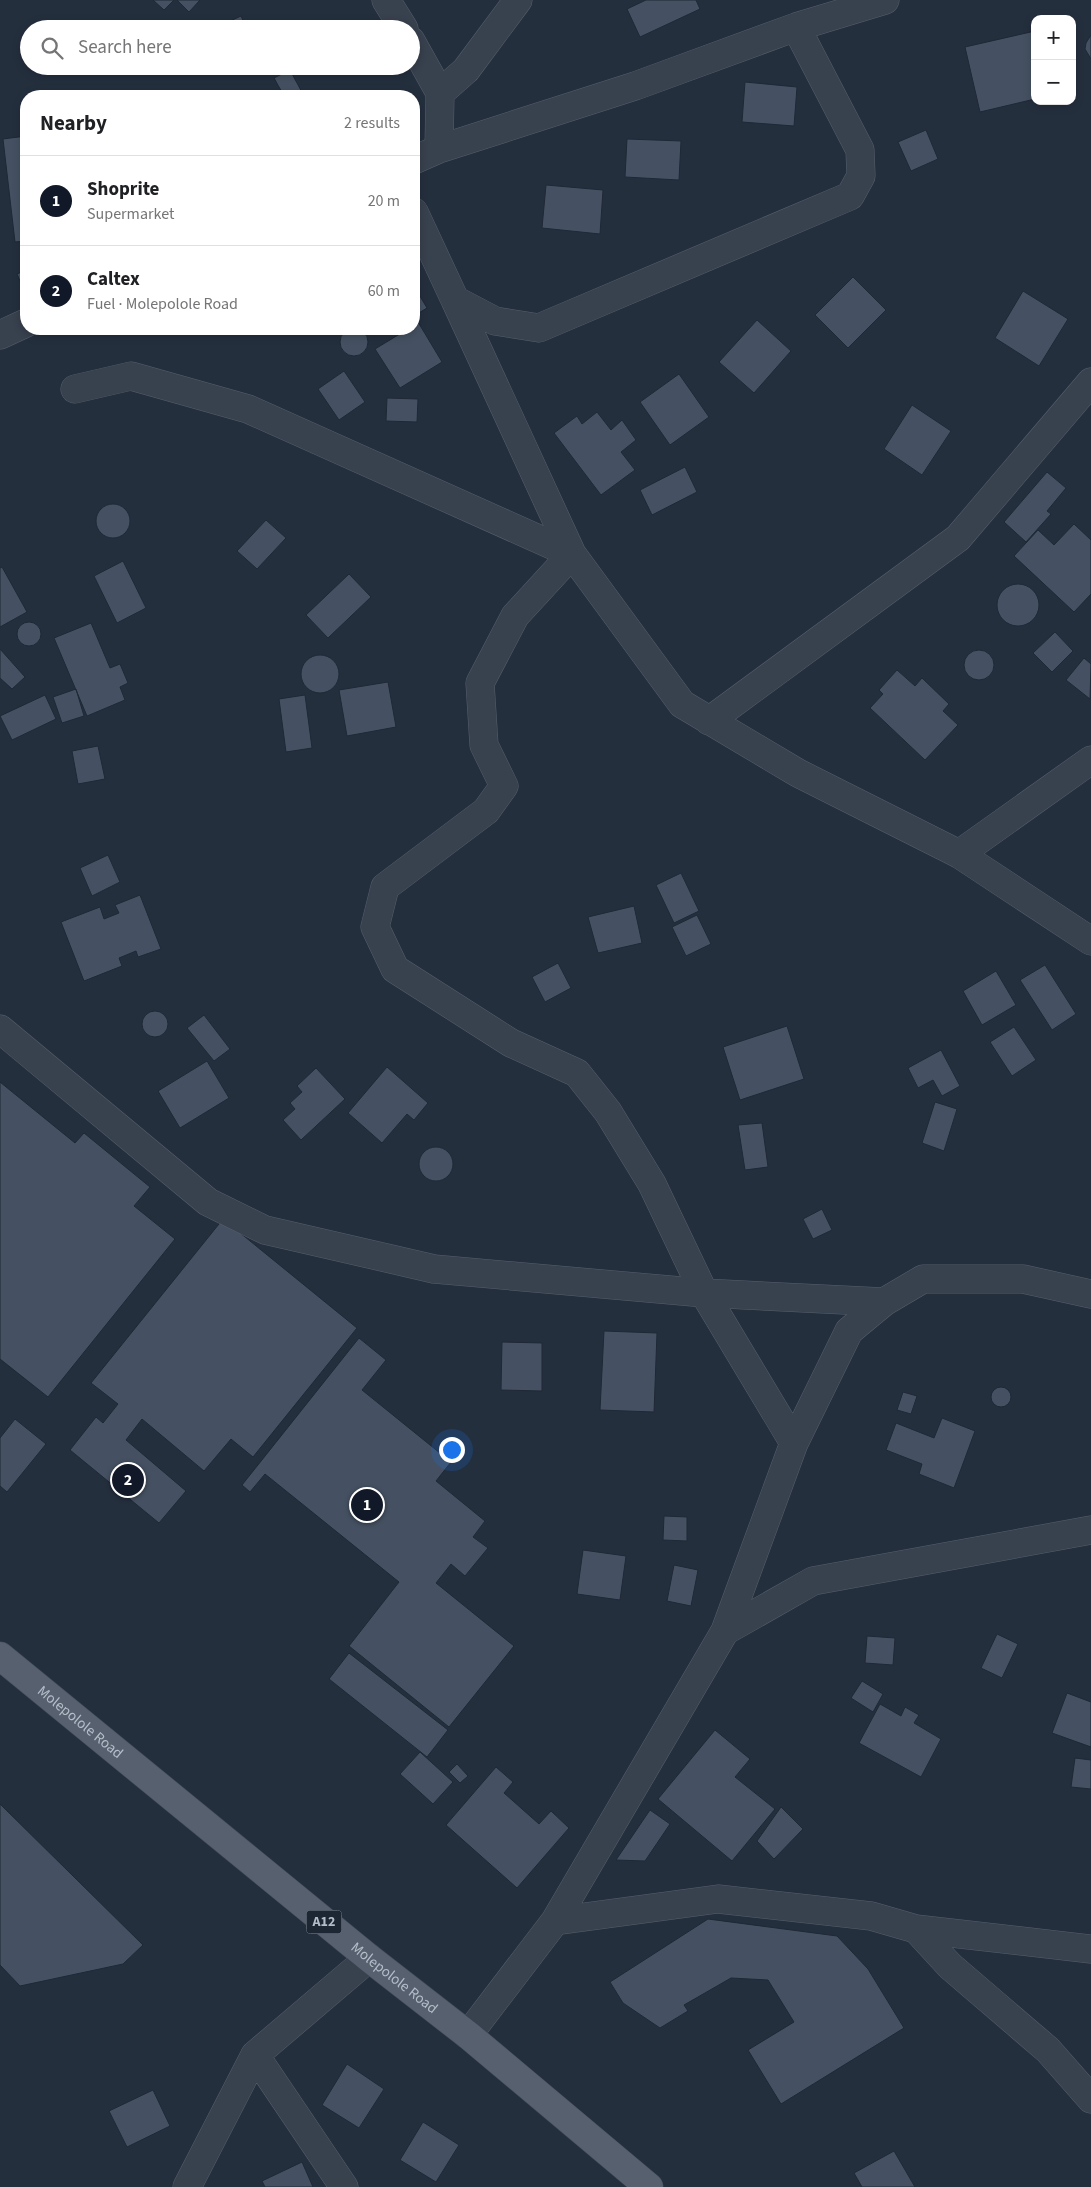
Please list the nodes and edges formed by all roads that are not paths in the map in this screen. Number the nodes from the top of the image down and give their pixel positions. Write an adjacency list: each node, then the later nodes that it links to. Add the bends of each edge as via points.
1 (386, 0): 4 (street)
2 (518, 0): 7 (street, via 466,70)
3 (885, 0): 5 (street)
4 (398, 20)
5 (796, 26): 8 (street, via 634,86); 11 (street, via 860,150 861,176 850,196 539,328 495,321)
6 (420, 57): 7 (street)
7 (440, 93): 8 (street)
8 (439, 148): 9 (street)
9 (420, 157)
10 (420, 225): 11 (street)
11 (455, 300): 16 (street)
12 (20, 326): 13 (street)
13 (0, 334)
14 (1091, 382): 17 (street, via 958,538)
15 (75, 390): 16 (street, via 131,376 248,409)
16 (572, 554): 17 (street, via 682,704); 22 (street, via 515,616 480,683 484,745 504,786 486,811 385,887 375,927 395,969 511,1043 577,1072 608,1112 652,1184)
17 (709, 721): 19 (street, via 798,773)
18 (1091, 760): 19 (street)
19 (959, 854): 20 (street)
20 (1091, 941)
21 (0, 1029): 22 (street, via 208,1202 265,1230 434,1269)
22 (704, 1293): 24 (street); 25 (street)
23 (1091, 1294): 24 (street, via 1023,1279 923,1279)
24 (884, 1302): 25 (street, via 849,1331)
25 (794, 1443): 27 (street)
26 (1091, 1530): 27 (street, via 812,1581)
27 (725, 1631): 29 (street)
28 (2, 1660): 32 (main road, Molepolole Road / A12)
29 (555, 1921): 30 (street, via 718,1899 871,1916); 33 (street)
30 (916, 1929): 31 (street); 35 (street, via 950,1966 1048,2050)
31 (1091, 1949)
32 (369, 1958): 33 (main road, Molepolole Road / A12); 34 (street)
33 (468, 2035): 38 (main road, Molepolole Road / A12)
34 (255, 2055): 36 (street); 37 (street)
35 (1091, 2100)
36 (187, 2187)
37 (344, 2187)
38 (649, 2187)

